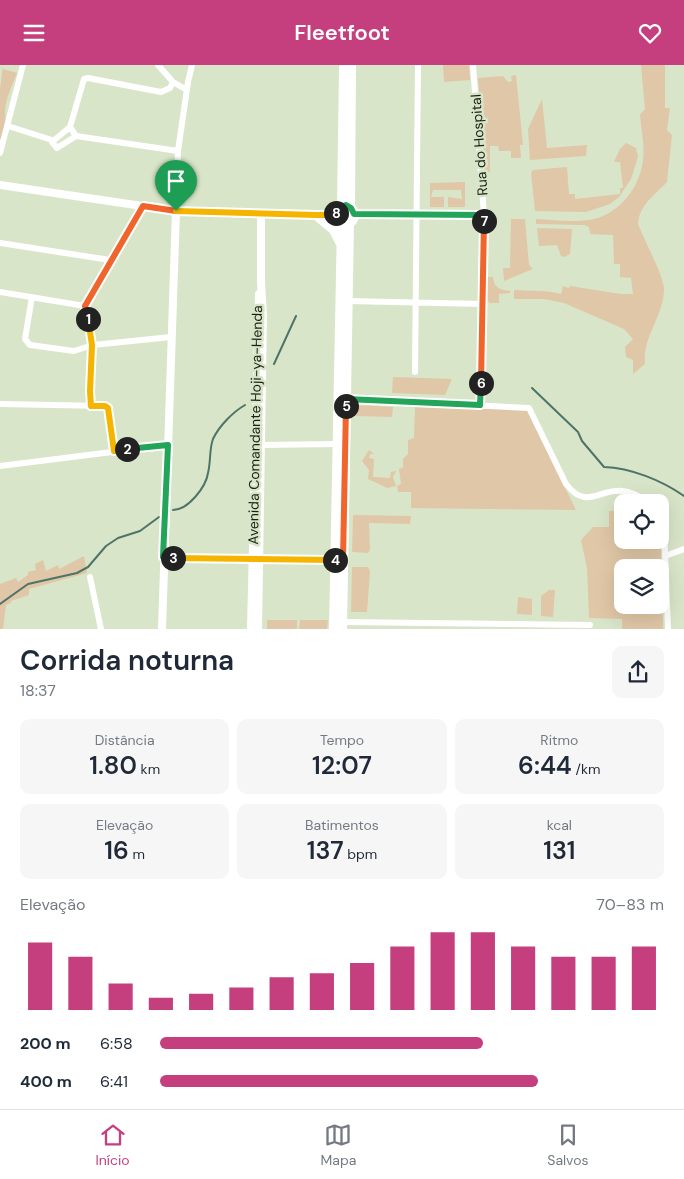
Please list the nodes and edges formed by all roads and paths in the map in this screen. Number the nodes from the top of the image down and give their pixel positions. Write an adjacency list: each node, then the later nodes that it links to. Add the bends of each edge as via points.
1 (23, 65): 10 (street)
2 (158, 65): 8 (street)
3 (192, 65): 9 (street)
4 (344, 65): 21 (main road)
5 (351, 65): 21 (main road)
6 (418, 65): 22 (street)
7 (473, 65): 23 (street, Rua do Hospital)
8 (173, 82): 9 (street); 11 (street, via 170,88 161,91 84,79)
9 (187, 90): 14 (street)
10 (8, 126): 13 (street); 15 (street)
11 (70, 127): 12 (street); 13 (street)
12 (76, 136): 13 (street, via 57,148); 14 (street)
13 (52, 140)
14 (178, 151): 18 (street)
15 (0, 153)
16 (0, 185): 17 (street)
17 (143, 206): 18 (street); 26 (street)
18 (176, 211): 19 (street); 34 (street)
19 (261, 213): 20 (street); 27 (street, Avenida Comandante Hoji-ya-Henda)
20 (316, 215): 21 (street); 25 (main road, via 334,230)
21 (346, 215): 22 (street); 25 (main road); 30 (main road)
22 (417, 215): 23 (street); 31 (street)
23 (484, 215): 32 (street, Rua do Hospital)
24 (0, 243): 26 (street)
25 (341, 250): 41 (main road)
26 (110, 260): 33 (street)
27 (261, 282): 43 (street, Avenida Comandante Hoji-ya-Henda); 51 (street, Avenida Comandante Hoji-ya-Henda, via 257,315)
28 (0, 292): 29 (street)
29 (32, 297): 33 (street); 35 (street, via 26,342 74,351)
30 (348, 301): 31 (street); 37 (main road)
31 (416, 303): 32 (street); 36 (street)
32 (482, 304): 39 (street, Rua do Hospital)
33 (85, 306): 35 (street)
34 (171, 337): 35 (street); 42 (street)
35 (92, 345): 40 (street)
36 (416, 371)
37 (346, 399): 39 (street); 52 (main road)
38 (0, 404): 40 (street)
39 (480, 405): 46 (street, via 529,408 573,493 589,498 622,491)
40 (91, 406): 44 (street, via 108,408)
41 (337, 444): 43 (street); 52 (main road)
42 (168, 445): 44 (street); 50 (street)
43 (261, 445): 51 (street, Avenida Comandante Hoji-ya-Henda)
44 (114, 451): 45 (street)
45 (0, 465)
46 (633, 494)
47 (665, 549): 49 (street)
48 (684, 549): 49 (street)
49 (665, 556): 61 (street)
50 (163, 557): 51 (street); 58 (street)
51 (256, 559): 52 (street); 59 (street, Avenida Comandante Hoji-ya-Henda); 60 (street, Avenida Comandante Hoji-ya-Henda)
52 (339, 560): 56 (main road)
53 (90, 577): 57 (street)
54 (590, 625): 55 (street)
55 (417, 626): 56 (street)
56 (339, 627)
57 (101, 629)
58 (162, 629)
59 (251, 629)
60 (258, 629)
61 (668, 629)

